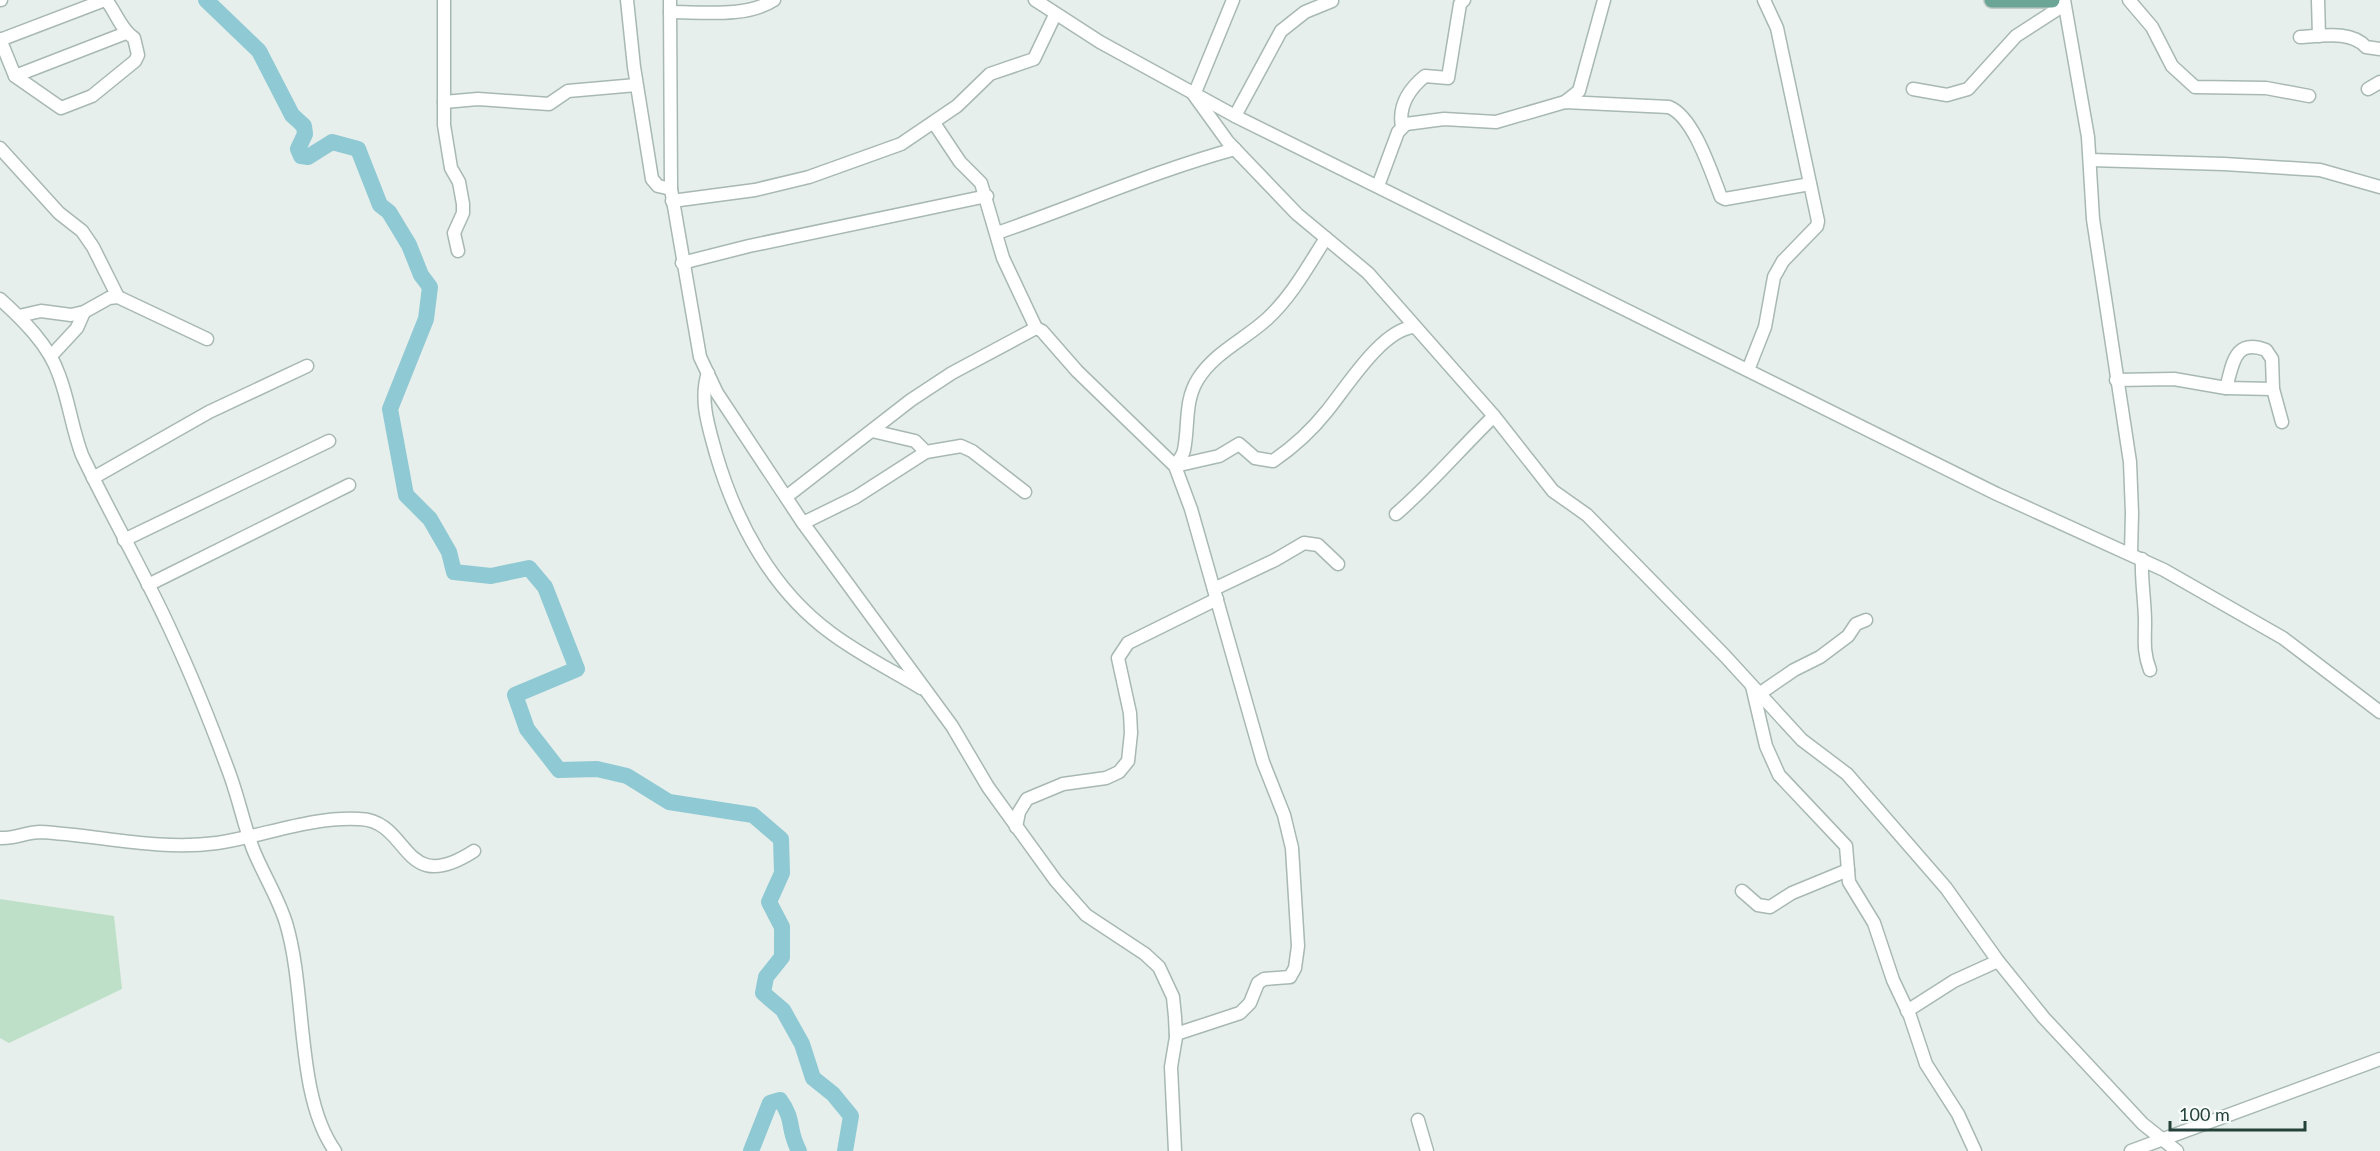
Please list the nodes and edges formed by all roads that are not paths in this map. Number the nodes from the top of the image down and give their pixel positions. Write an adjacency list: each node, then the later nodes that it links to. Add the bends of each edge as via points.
1 (105, 0): 17 (street); 20 (street)
2 (444, 0): 29 (street)
3 (627, 0): 24 (street)
4 (774, 0): 15 (street, via 717,13)
5 (1035, 0): 16 (street)
6 (1233, 0): 27 (street)
7 (1464, 0): 33 (street, via 1460,4 1448,78 1425,76 1409,89 1400,117)
8 (1604, 0): 30 (street, via 1579,91)
9 (1764, 0): 37 (street, via 1777,28)
10 (1992, 0): 14 (main road)
11 (2128, 0): 28 (street, via 2152,27 2172,66 2195,87 2266,88)
12 (2318, 0): 18 (street)
13 (1332, 1): 31 (street, via 1305,12 1281,31)
14 (2060, 2): 25 (street, via 2016,36 1968,89 1947,95); 36 (street)
15 (670, 6): 40 (street)
16 (1055, 15): 27 (street); 32 (street, via 1034,59 990,74)
17 (126, 33): 22 (street); 22 (street, via 134,38 138,55 135,61 92,96 61,108)
18 (2319, 36): 19 (street); 21 (street, via 2344,36)
19 (2300, 37)
20 (0, 40): 22 (street)
21 (2380, 49)
22 (15, 76)
23 (2380, 82): 26 (street)
24 (636, 85): 29 (street, via 567,92 549,104 478,99); 40 (street, via 652,179)
25 (1913, 88)
26 (2367, 89)
27 (1194, 95): 31 (street); 35 (street)
28 (2309, 96)
29 (444, 102): 44 (street, via 452,168 463,204 454,233)
30 (1565, 102): 33 (street, via 1496,122 1444,119 1412,122); 37 (street, via 1676,110 1696,139 1725,199)
31 (1235, 116): 38 (street)
32 (934, 123): 40 (street, via 901,144 809,177 755,190); 41 (street)
33 (1402, 127): 38 (street)
34 (0, 148): 46 (street, via 59,213 82,231)
35 (1235, 149): 42 (street); 43 (street, via 1297,214)
36 (2091, 160): 39 (street, via 2320,170); 57 (street, via 2093,219)
37 (1810, 184): 55 (street, via 1817,226 1783,261 1774,277 1765,327)
38 (1378, 186): 55 (street)
39 (2380, 187)
40 (672, 195): 45 (street)
41 (987, 196): 42 (street); 45 (street)
42 (997, 233): 51 (street, via 1003,258)
43 (1326, 238): 50 (street, via 1368,273); 65 (street, via 1283,302 1241,341 1216,357 1198,378 1185,423 1184,449)
44 (458, 251)
45 (682, 263): 56 (street, via 700,357)
46 (118, 297): 48 (street); 52 (street)
47 (0, 299): 49 (street)
48 (84, 312): 49 (street, via 71,315 41,311); 53 (street, via 77,328)
49 (19, 316): 53 (street)
50 (1414, 327): 60 (street); 65 (street, via 1401,329 1387,340 1344,385 1312,427 1273,461 1255,458 1239,444 1219,456)
51 (1036, 328): 62 (street, via 952,374); 65 (street)
52 (207, 339)
53 (51, 356): 66 (street, via 60,376 72,428)
54 (307, 366): 66 (street, via 209,412)
55 (1748, 370): 73 (street, via 2024,507)
56 (708, 373): 69 (street, via 717,393); 81 (street, via 704,385 706,414 718,462 733,503 764,562 785,589 830,632)
57 (2116, 380): 58 (street, via 2174,379); 73 (street, via 2130,462)
58 (2226, 388): 59 (street); 59 (street, via 2240,351 2257,347 2266,350 2272,359)
59 (2273, 389): 61 (street)
60 (1494, 416): 70 (street, via 1454,461); 80 (street, via 1553,491 1587,515)
61 (2282, 422)
62 (872, 431): 64 (street, via 915,441); 69 (street)
63 (328, 441): 72 (street)
64 (926, 452): 68 (street, via 961,446); 71 (street, via 856,497)
65 (1176, 466): 77 (street)
66 (93, 478): 72 (street)
67 (350, 485): 76 (street)
68 (1025, 492)
69 (786, 497): 71 (street)
70 (1396, 514)
71 (803, 523): 81 (street)
72 (124, 540): 76 (street)
73 (2131, 553): 74 (street)
74 (2142, 559): 79 (street, via 2144,654); 82 (street, via 2283,638)
75 (1338, 564): 77 (street, via 1318,544 1304,543)
76 (148, 585): 84 (street, via 200,698)
77 (1215, 594): 83 (street, via 1128,643 1118,658 1131,733 1128,761 1119,772 1106,778 1063,784 1027,800 1019,812); 91 (street, via 1292,848 1297,957 1290,977 1264,979 1240,1013)
78 (1866, 620): 80 (street, via 1820,657)
79 (2150, 670)
80 (1755, 690): 87 (street, via 1766,746 1779,775 1846,846); 89 (street, via 1802,740 1858,787 1946,888)
81 (927, 692): 83 (street)
82 (2380, 712)
83 (1017, 827): 91 (street, via 1086,915 1159,967 1173,997)
84 (249, 836): 85 (street, via 190,845 38,832); 86 (street, via 326,820 374,819 411,858 422,864 437,866 459,861); 95 (street, via 286,925 299,990 312,1101 323,1134)
85 (0, 838)
86 (474, 851)
87 (1848, 870): 88 (street, via 1792,893 1770,907 1758,905); 90 (street, via 1849,882 1874,923)
88 (1742, 891)
89 (1998, 961): 90 (street, via 1954,981); 94 (street, via 2043,1018)
90 (1907, 1011): 98 (street, via 1926,1064 1958,1114)
91 (1176, 1034): 96 (street, via 1171,1067)
92 (2380, 1059): 94 (street)
93 (1418, 1120): 97 (street)
94 (2162, 1140): 99 (street); 100 (street)
95 (335, 1151)
96 (1175, 1151)
97 (1427, 1151)
98 (1975, 1151)
99 (2131, 1151)
100 (2177, 1151)

